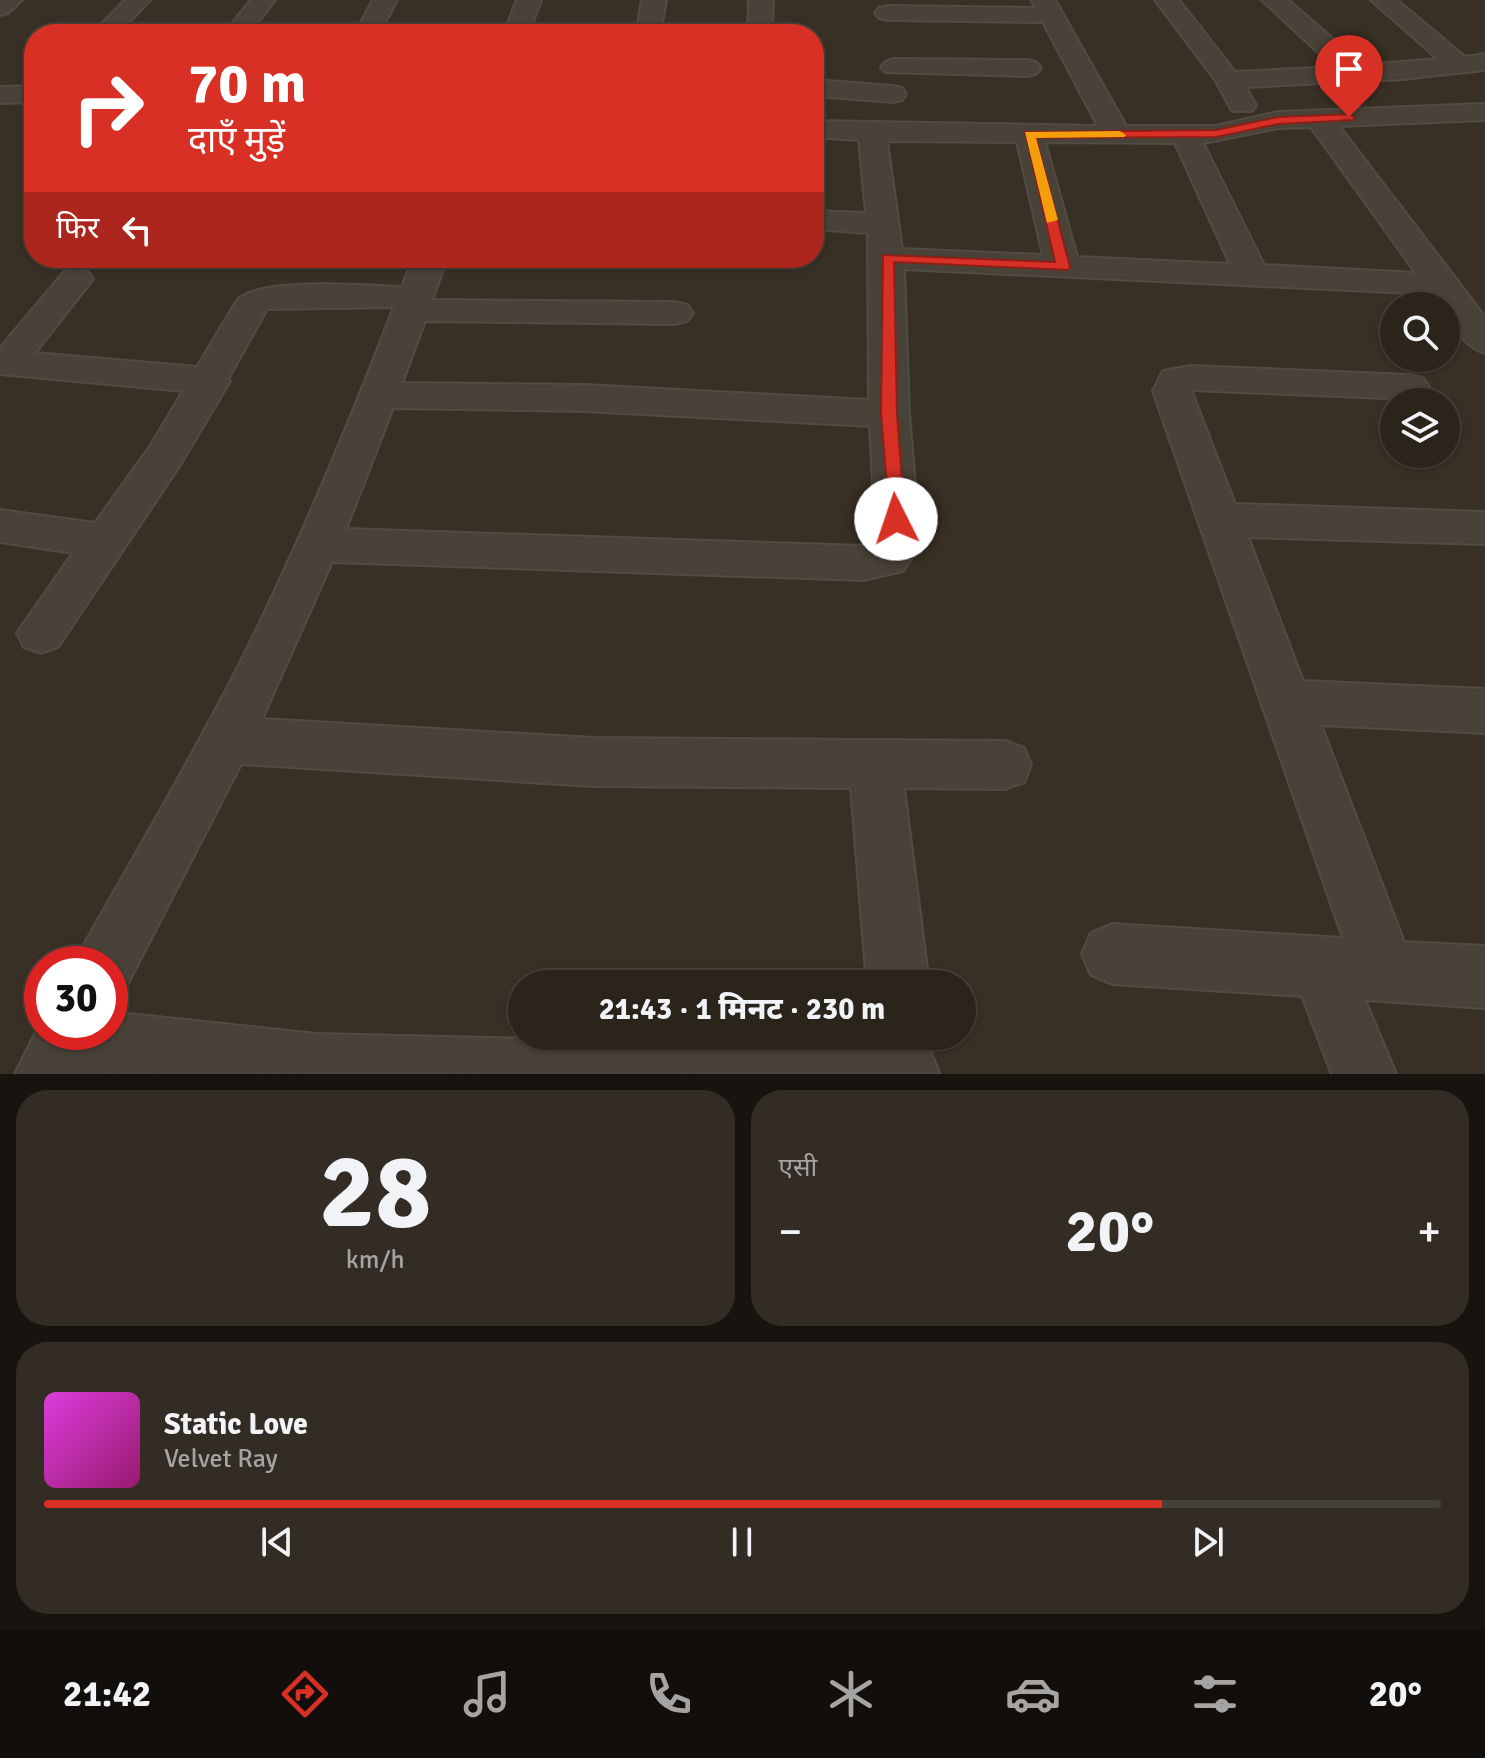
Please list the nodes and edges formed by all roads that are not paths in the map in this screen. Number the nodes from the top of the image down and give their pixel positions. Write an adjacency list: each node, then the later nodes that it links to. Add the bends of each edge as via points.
1 (10, 0): 12 (street)
2 (138, 0): 14 (street)
3 (263, 0): 15 (street)
4 (385, 0): 16 (street)
5 (529, 0): 17 (street)
6 (654, 0): 18 (street)
7 (761, 0): 19 (street)
8 (1167, 0): 25 (street)
9 (1274, 0): 24 (street)
10 (1383, 0): 21 (street)
11 (886, 7): 13 (street); 22 (street)
12 (0, 8)
13 (1047, 8): 37 (street)
14 (114, 24)
15 (244, 24)
16 (372, 24)
17 (520, 24)
18 (650, 24)
19 (760, 24)
20 (1485, 62): 21 (street)
21 (1458, 64): 24 (street)
22 (894, 67): 23 (street); 28 (street)
23 (1028, 68)
24 (1351, 73): 25 (street); 31 (street)
25 (1228, 80): 33 (street)
26 (824, 89): 28 (street)
27 (24, 94): 29 (street)
28 (893, 94): 35 (street)
29 (0, 95)
30 (1472, 113): 31 (street); 39 (street)
31 (1380, 116): 32 (street)
32 (1319, 118): 33 (street); 47 (street)
33 (1253, 125): 38 (street)
34 (824, 129): 35 (street)
35 (881, 132): 36 (street); 41 (street)
36 (1029, 134): 37 (street); 42 (street)
37 (1117, 135): 38 (street)
38 (1185, 135): 43 (street)
39 (1485, 142)
40 (824, 223): 41 (street)
41 (885, 241): 42 (street); 55 (street)
42 (1063, 267): 43 (street)
43 (1252, 275): 46 (street)
44 (76, 279): 51 (street)
45 (419, 288): 49 (street); 52 (street, via 263,297 246,310); 54 (street)
46 (1448, 292)
47 (1459, 292)
48 (1460, 293): 50 (street)
49 (675, 313)
50 (1485, 342)
51 (4, 363): 52 (street)
52 (211, 381): 59 (street)
53 (1410, 387): 56 (street, via 1176,380 1172,391)
54 (377, 395): 55 (street, via 585,398); 60 (street)
55 (889, 414): 60 (street, via 898,545 887,559 863,563)
56 (1220, 520): 58 (street); 62 (street)
57 (0, 526): 59 (street)
58 (1485, 528)
59 (107, 541): 61 (street)
60 (315, 545): 64 (street)
61 (41, 633)
62 (1284, 702): 63 (street); 71 (street)
63 (1485, 711)
64 (227, 740): 65 (street, via 593,762); 67 (street)
65 (875, 765): 66 (street); 70 (street)
66 (1005, 765)
67 (116, 946)
68 (1112, 954): 69 (street)
69 (1321, 967): 71 (street); 75 (street)
70 (897, 970)
71 (1385, 971): 72 (street)
72 (1485, 977)
73 (89, 1050): 74 (street, via 317,1066 536,1071 611,1062)
74 (906, 1061)
75 (1364, 1074)

